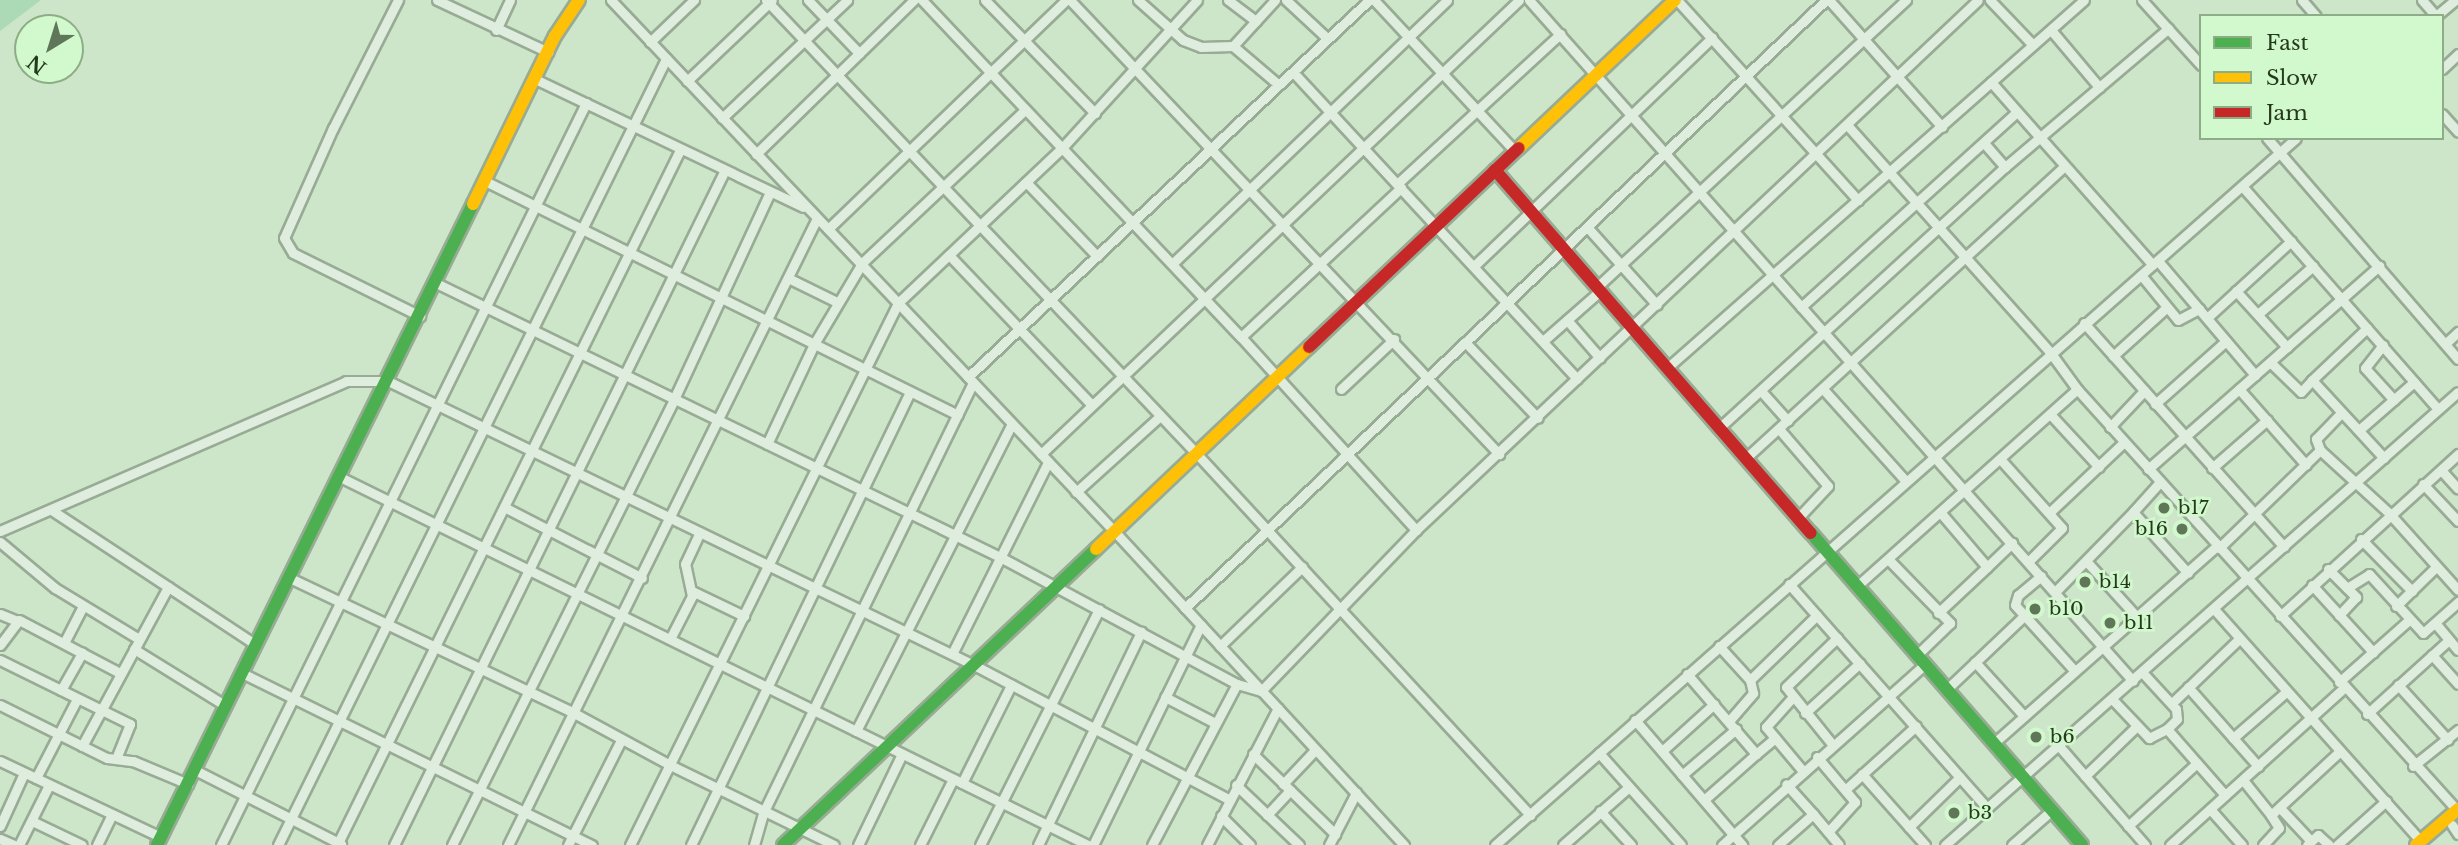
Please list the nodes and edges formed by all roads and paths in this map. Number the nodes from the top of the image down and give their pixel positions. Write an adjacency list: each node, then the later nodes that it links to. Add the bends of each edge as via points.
1 (398, 0): 163 (street, via 284,238 293,253)
2 (437, 0): 33 (street)
3 (510, 0): 40 (street)
4 (579, 0): 53 (main road)
5 (694, 0): 50 (street)
6 (808, 0): 37 (street)
7 (847, 0): 37 (street)
8 (914, 0): 54 (street)
9 (922, 0): 62 (street)
10 (1068, 0): 49 (street); 59 (street)
11 (1138, 0): 42 (street)
12 (1197, 0): 42 (street)
13 (1228, 0): 38 (street)
14 (1275, 0): 38 (street)
15 (1286, 0): 46 (street)
16 (1371, 0): 44 (street); 46 (street)
17 (1447, 0): 44 (street)
18 (1519, 0): 63 (street)
19 (1529, 0): 43 (street)
20 (1676, 0): 45 (street); 61 (main road)
21 (1827, 0): 47 (street); 65 (street)
22 (1978, 0): 66 (street)
23 (1990, 0): 51 (street)
24 (2084, 0): 41 (street)
25 (2142, 0): 39 (street)
26 (2302, 0): 34 (street)
27 (2422, 0): 35 (street)
28 (2455, 0): 36 (street)
29 (614, 1): 50 (street)
30 (769, 1): 48 (street); 68 (street)
31 (988, 1): 49 (street)
32 (1900, 2): 47 (street)
33 (456, 5): 40 (street)
34 (2314, 14)
35 (2434, 14)
36 (2438, 14)
37 (827, 20): 48 (street); 54 (street)
38 (1256, 21): 52 (street)
39 (2168, 29): 57 (street); 71 (street)
40 (496, 30): 53 (street)
41 (2051, 30): 51 (street); 71 (street)
42 (1172, 32): 52 (street, via 1201,47); 59 (street)
43 (1560, 34): 61 (street); 75 (street)
44 (1408, 37): 63 (street); 74 (street)
45 (1712, 38): 65 (street); 78 (street)
46 (1328, 39): 60 (street)
47 (1865, 39): 66 (street); 79 (street)
48 (804, 40): 64 (street); 81 (street)
49 (1026, 40): 62 (street); 77 (street)
50 (650, 41): 56 (street)
51 (2033, 45): 69 (street)
52 (1233, 46): 70 (street)
53 (548, 52): 67 (main road)
54 (859, 53): 64 (street)
55 (2458, 54): 58 (street)
56 (666, 60): 68 (street); 83 (street)
57 (2199, 63)
58 (2444, 67)
59 (1137, 71): 77 (street); 92 (street)
60 (1293, 72): 70 (street); 74 (street)
61 (1597, 73): 78 (street); 95 (main road)
62 (990, 74): 73 (street); 94 (street)
63 (1444, 74): 75 (street); 90 (street)
64 (837, 75): 94 (street); 98 (street)
65 (1746, 76): 79 (street); 96 (street)
66 (1901, 76): 82 (street); 84 (street)
67 (535, 79): 72 (street); 105 (main road)
68 (687, 81): 81 (street)
69 (1991, 82): 76 (street); 84 (street)
70 (1279, 85): 92 (street)
71 (2099, 87): 86 (street)
72 (586, 103): 83 (street); 116 (street)
73 (1025, 110): 91 (street); 107 (street)
74 (1331, 112): 90 (street); 110 (street)
75 (1479, 112): 95 (street); 108 (street)
76 (2017, 112): 86 (street); 89 (street)
77 (1095, 113): 91 (street)
78 (1632, 113): 96 (street); 117 (street)
79 (1783, 116): 99 (street); 111 (street)
80 (2444, 116): 85 (street)
81 (722, 118): 98 (street)
82 (1848, 126): 99 (street); 104 (street)
83 (633, 127): 93 (street); 126 (street)
84 (1942, 127): 104 (street)
85 (2458, 132)
86 (2039, 138): 100 (street); 101 (street)
87 (2269, 140): 97 (street)
88 (2295, 140): 97 (street)
89 (1984, 143): 100 (street); 114 (street)
90 (1364, 147): 108 (street); 119 (street)
91 (1062, 148): 106 (street); 120 (street)
92 (1212, 148): 110 (street); 120 (street)
93 (680, 150): 103 (street); 130 (street)
94 (909, 150): 107 (street); 124 (street)
95 (1515, 151): 102 (main road)
96 (1667, 152): 111 (street); 123 (street)
97 (2280, 152): 109 (street); 141 (street)
98 (756, 154): 115 (street)
99 (1818, 155): 113 (street); 127 (street)
100 (2005, 167): 125 (street)
101 (2064, 167): 133 (street); 136 (street)
102 (1495, 170): 117 (main road); 122 (main road)
103 (724, 172): 112 (street); 142 (street)
104 (1889, 172): 113 (street); 114 (street)
105 (486, 182): 116 (street); 146 (main road)
106 (1026, 182): 121 (street); 132 (street)
107 (942, 185): 121 (street); 135 (street)
108 (1399, 186): 122 (street); 134 (street)
109 (2242, 186): 128 (street); 136 (street)
110 (1249, 187): 119 (street); 137 (street)
111 (1700, 190): 127 (street); 138 (street)
112 (769, 194): 115 (street); 149 (street)
113 (1858, 200): 143 (street)
114 (1916, 203): 125 (street); 158 (street)
115 (805, 207): 118 (street)
116 (536, 208): 126 (street); 159 (street)
117 (1529, 209): 129 (main road); 139 (street)
118 (817, 218): 124 (street); 145 (street)
119 (1283, 222): 134 (street); 150 (street)
120 (1132, 223): 132 (street); 137 (street)
121 (980, 225): 131 (street); 151 (street)
122 (1436, 225): 139 (street); 153 (main road)
123 (1588, 228): 129 (street); 138 (street)
124 (828, 229): 135 (street)
125 (1940, 229): 133 (street); 173 (street)
126 (582, 230): 130 (street); 171 (street)
127 (1735, 232): 143 (street); 157 (street)
128 (2291, 242): 140 (street); 148 (street)
129 (1565, 250): 147 (main road); 156 (street)
130 (630, 253): 142 (street); 184 (street)
131 (949, 255): 155 (street); 170 (street)
132 (1097, 256): 151 (street)
133 (1966, 259): 183 (street); 189 (street)
134 (1321, 261): 153 (street); 174 (street)
135 (862, 263): 154 (street); 155 (street)
136 (2155, 263): 144 (street); 161 (street)
137 (1172, 264): 150 (street)
138 (1621, 265): 147 (street); 157 (street)
139 (1474, 266): 156 (street)
140 (2313, 266): 152 (street); 162 (street)
141 (2379, 266): 152 (street); 180 (street)
142 (675, 275): 149 (street); 193 (street)
143 (1773, 275): 158 (street); 191 (street)
144 (2141, 275): 160 (street); 167 (street)
145 (788, 278): 154 (street); 165 (street)
146 (436, 283): 159 (street); 163 (main road)
147 (1599, 289): 166 (street); 168 (main road)
148 (2236, 291): 162 (street); 164 (street)
149 (723, 298): 165 (street); 210 (street)
150 (1204, 298): 174 (street); 194 (street)
151 (1051, 299): 170 (street); 194 (street)
152 (2342, 299): 169 (street); 182 (street)
153 (1359, 301): 175 (street); 196 (main road)
154 (837, 302): 179 (street)
155 (898, 303): 190 (street); 198 (street)
156 (1508, 303): 176 (street); 178 (street)
157 (1657, 304): 168 (street)
158 (1801, 307): 173 (street)
159 (486, 308): 171 (street); 213 (street)
160 (2166, 309): 161 (street, via 2180,320); 185 (street)
161 (2199, 309): 164 (street)
162 (2258, 314): 182 (street)
163 (419, 316): 200 (main road)
164 (2207, 318): 177 (street)
165 (768, 320): 179 (street); 222 (street)
166 (1567, 320): 176 (street); 186 (street)
167 (2084, 323): 183 (street); 185 (street)
168 (1632, 328): 186 (street); 191 (main road)
169 (2367, 328): 181 (street); 199 (street)
170 (1019, 329): 198 (street); 214 (street)
171 (533, 330): 184 (street); 225 (street)
172 (2458, 332): 180 (street)
173 (1824, 333): 189 (street); 206 (street)
174 (1241, 337): 196 (street)
175 (1394, 339): 195 (street); 202 (street)
176 (1543, 341): 197 (street)
177 (2226, 341): 192 (street); 212 (street)
178 (1465, 342): 195 (street); 220 (street)
179 (814, 344): 190 (street); 232 (street)
180 (2445, 344): 187 (street)
181 (2383, 345): 201 (street); 211 (street, via 2365,368)
182 (2287, 347): 188 (street)
183 (2050, 352): 204 (street); 239 (street)
184 (580, 354): 193 (street); 233 (street)
185 (2113, 356): 207 (street)
186 (1600, 358): 197 (street)
187 (2458, 359)
188 (2270, 362): 192 (street); 199 (street, via 2301,392)
189 (1850, 364): 203 (street); 239 (street)
190 (862, 368): 208 (street); 246 (street)
191 (1667, 368): 227 (main road)
192 (2255, 374): 205 (street)
193 (625, 375): 210 (street); 250 (street)
194 (1121, 376): 214 (street); 219 (street)
195 (1429, 376): 236 (street); 237 (street)
196 (1278, 377): 235 (main road); 236 (street)
197 (1577, 379): 220 (street)
198 (971, 380): 218 (street); 224 (street)
199 (2312, 380): 216 (street)
200 (388, 381): 213 (street); 251 (main road); 263 (street, via 346,381)
201 (2414, 382): 211 (street); 215 (street)
202 (1341, 389)
203 (1823, 389): 223 (street); 252 (street)
204 (2077, 389): 217 (street); 226 (street)
205 (2239, 389): 221 (street); 230 (street)
206 (1761, 391): 223 (street); 227 (street)
207 (2144, 391): 212 (street); 226 (street)
208 (910, 392): 218 (street); 256 (street)
209 (2458, 392): 215 (street)
210 (674, 399): 222 (street); 260 (street)
211 (2394, 400): 229 (street)
212 (2155, 404): 230 (street)
213 (440, 405): 225 (street); 261 (street)
214 (1092, 405): 240 (street)
215 (2438, 410): 242 (street)
216 (2342, 412): 229 (street); 234 (street, via 2316,439)
217 (2050, 414): 243 (street); 245 (street)
218 (958, 415): 268 (street)
219 (1160, 415): 235 (street); 259 (street)
220 (1538, 418): 237 (street)
221 (2267, 420): 244 (street); 247 (street)
222 (719, 421): 232 (street); 270 (street)
223 (1788, 421): 228 (street)
224 (1012, 424): 240 (street); 280 (street)
225 (485, 427): 233 (street); 273 (street)
226 (2110, 427): 231 (street)
227 (1719, 428): 241 (main road)
228 (1779, 429): 241 (street); 271 (street, via 1828,486)
229 (2358, 430): 242 (street)
230 (2185, 437): 247 (street); 248 (street)
231 (2124, 442): 245 (street); 248 (street)
232 (767, 444): 246 (street)
233 (531, 450): 250 (street); 262 (street)
234 (2320, 450): 244 (street); 254 (street)
235 (1196, 453): 274 (street); 279 (main road)
236 (1347, 453): 274 (street); 275 (street)
237 (1499, 454): 275 (street)
238 (2458, 454): 249 (street)
239 (1934, 455): 252 (street); 258 (street)
240 (1044, 458): 259 (street); 289 (street)
241 (1746, 458): 271 (main road)
242 (2384, 458): 254 (street)
243 (2001, 460): 258 (street); 266 (street)
244 (2306, 465): 269 (street)
245 (2099, 467): 266 (street)
246 (817, 468): 256 (street); 293 (street)
247 (2212, 468): 269 (street)
248 (2148, 469): 253 (street)
249 (2441, 470): 255 (street); 257 (street)
250 (578, 472): 260 (street); 277 (street)
251 (340, 477): 261 (street); 301 (main road)
252 (1905, 480): 287 (street)
253 (2160, 482): 265 (street); 284 (street)
254 (2357, 482): 267 (street); 285 (street)
255 (2423, 484): 267 (street); 272 (street)
256 (862, 489): 268 (street); 310 (street)
257 (2458, 489)
258 (1965, 490): 264 (street); 283 (street)
259 (1076, 492): 279 (street)
260 (627, 496): 270 (street); 288 (street)
261 (391, 503): 273 (street); 316 (street)
262 (504, 507): 277 (street); 286 (street)
263 (53, 511): 276 (street); 309 (street)
264 (1940, 512): 290 (street); 295 (street)
265 (2133, 512): 292 (street); 299 (street)
266 (2049, 513): 291 (street, via 2062,531)
267 (2389, 513): 281 (street); 296 (street)
268 (910, 514): 280 (street); 324 (street)
269 (2258, 514): 284 (street); 285 (street)
270 (671, 518): 278 (street); 302 (street)
271 (1798, 518): 287 (main road)
272 (2458, 521)
273 (436, 525): 286 (street); 336 (street)
274 (1266, 528): 294 (street); 321 (street)
275 (1416, 530): 320 (street)
276 (0, 531)
277 (549, 531): 288 (street); 298 (street)
278 (700, 532): 293 (street); 312 (street, via 685,564)
279 (1116, 533): 306 (main road); 321 (street)
280 (957, 536): 289 (street); 340 (street)
281 (2361, 539): 297 (street); 313 (street)
282 (0, 542): 318 (street, via 28,569)
283 (2012, 544): 291 (street); 295 (street)
284 (2218, 547): 299 (street); 303 (street)
285 (2284, 547): 303 (street)
286 (484, 548): 298 (street); 350 (street)
287 (1826, 551): 304 (street); 307 (main road)
288 (596, 555): 302 (street); 315 (street)
289 (1000, 557): 306 (street); 357 (street)
290 (1889, 560): 307 (street); 325 (street)
291 (2028, 562): 300 (street)
292 (2087, 562): 314 (street); 331 (street)
293 (769, 565): 310 (street); 329 (street)
294 (1302, 567): 320 (street); 351 (street)
295 (1987, 567): 325 (street)
296 (2436, 567): 308 (street); 313 (street)
297 (2328, 569): 305 (street); 311 (street)
298 (529, 570): 315 (street); 366 (street)
299 (2188, 573): 331 (street)
300 (2040, 576): 314 (street); 330 (street, via 2016,598 2015,605)
301 (290, 578): 316 (street); 348 (main road)
302 (642, 578): 333 (street)
303 (2247, 579): 323 (street); 332 (street)
304 (1788, 584): 327 (street); 352 (street)
305 (2312, 585): 328 (street); 332 (street)
306 (1058, 586): 322 (street); 365 (main road)
307 (1857, 586): 361 (main road)
308 (2457, 586)
309 (168, 587): 342 (street); 348 (street)
310 (814, 588): 324 (street); 379 (street)
311 (2347, 588): 319 (street, via 2368,573); 328 (street, via 2356,599)
312 (692, 591): 329 (street); 343 (street)
313 (2412, 591): 319 (street)
314 (2054, 592): 349 (street)
315 (575, 593): 333 (street); 383 (street)
316 (341, 601): 336 (street); 388 (street)
317 (2458, 602): 337 (street)
318 (82, 606): 342 (street); 346 (street)
319 (2396, 606): 334 (street)
320 (1340, 607): 384 (street); 481 (street)
321 (1185, 608): 338 (street)
322 (1099, 609): 339 (street); 395 (street)
323 (2214, 609): 344 (street); 368 (street)
324 (863, 611): 340 (street); 399 (street)
325 (1938, 613): 361 (street, via 1950,624)
326 (0, 614): 335 (street)
327 (1816, 615): 341 (street); 372 (street)
328 (2339, 615): 355 (street)
329 (744, 616): 364 (street)
330 (2024, 616): 362 (street); 367 (street)
331 (2136, 616): 349 (street)
332 (2280, 616): 377 (street)
333 (623, 617): 343 (street); 400 (street)
334 (2409, 620): 337 (street, via 2423,633); 355 (street)
335 (15, 621): 346 (street); 347 (street)
336 (387, 624): 350 (street); 406 (street)
337 (2435, 624): 345 (street)
338 (1201, 625): 351 (street); 359 (street)
339 (1141, 632): 359 (street); 411 (street)
340 (906, 633): 357 (street); 415 (street)
341 (1838, 638): 363 (street); 389 (street, via 1787,684)
342 (139, 639): 353 (street)
343 (670, 639): 364 (street)
344 (2239, 639): 380 (street); 385 (street)
345 (2449, 640): 354 (street); 358 (street)
346 (64, 643): 356 (street)
347 (0, 645)
348 (256, 645): 370 (main road)
349 (2102, 645): 367 (street); 373 (street)
350 (436, 646): 366 (street); 423 (street)
351 (1220, 646): 384 (street)
352 (1719, 646): 371 (street); 372 (street)
353 (134, 649): 369 (street); 396 (street)
354 (2458, 650)
355 (2373, 652): 377 (street)
356 (82, 653): 369 (street); 382 (street)
357 (952, 654): 365 (street)
358 (2432, 655): 375 (street); 378 (street)
359 (1185, 656): 374 (street); 387 (street)
360 (0, 660): 382 (street)
361 (1921, 660): 381 (main road); 386 (street)
362 (1975, 662): 381 (street); 403 (street)
363 (1860, 663): 386 (street); 401 (street)
364 (720, 664): 379 (street); 439 (street)
365 (974, 665): 376 (street); 425 (main road)
366 (481, 668): 383 (street); 442 (street)
367 (2074, 670): 403 (street)
368 (2142, 672): 373 (street); 392 (street)
369 (120, 673): 398 (street)
370 (242, 673): 388 (street); 396 (main road)
371 (1688, 674): 393 (street); 405 (street)
372 (1750, 680): 407 (street, via 1753,693)
373 (2133, 681): 391 (street)
374 (1237, 684): 384 (street); 408 (street)
375 (2458, 684)
376 (1012, 685): 395 (street); 454 (street)
377 (2342, 685): 402 (street); 404 (street)
378 (2398, 685): 402 (street); 420 (street)
379 (767, 687): 399 (street); 461 (street)
380 (2188, 687): 392 (street); 418 (street)
381 (1947, 689): 421 (main road)
382 (61, 691): 390 (street)
383 (527, 691): 400 (street); 463 (street)
384 (1261, 691): 397 (street)
385 (2286, 692): 404 (street); 418 (street)
386 (1889, 695): 409 (street); 422 (street)
387 (1165, 697): 408 (street); 428 (street)
388 (292, 698): 406 (street); 466 (street)
389 (1792, 698): 401 (street); 417 (street, via 1767,724)
390 (77, 699): 398 (street); 416 (street)
391 (2112, 699): 410 (street); 426 (street)
392 (2172, 703): 413 (street, via 2178,716)
393 (1714, 704): 407 (street); 429 (street)
394 (0, 705): 416 (street)
395 (1051, 705): 411 (street); 470 (street)
396 (226, 706): 443 (main road)
397 (1278, 708): 427 (street); 433 (street)
398 (100, 710): 424 (street); 435 (street, via 130,724)
399 (815, 711): 415 (street); 475 (street)
400 (574, 713): 419 (street); 477 (street)
401 (1805, 713): 422 (street)
402 (2367, 713): 441 (street)
403 (2024, 716): 421 (street)
404 (2311, 718): 430 (street); 440 (street)
405 (1635, 720): 429 (street); 431 (street)
406 (339, 721): 423 (street); 485 (street)
407 (1729, 721): 412 (street)
408 (1215, 723): 449 (street)
409 (1916, 726): 446 (street); 450 (street)
410 (2137, 726): 413 (street, via 2151,739); 448 (street)
411 (1097, 729): 428 (street); 487 (street)
412 (1737, 729): 434 (street); 447 (street)
413 (2167, 729): 438 (street)
414 (2458, 730): 420 (street)
415 (856, 731): 425 (street)
416 (58, 734): 424 (street); 452 (street)
417 (1775, 738): 434 (street); 444 (street)
418 (2232, 738): 440 (street)
419 (621, 740): 439 (street); 494 (street)
420 (2448, 740): 441 (street)
421 (1994, 743): 451 (main road)
422 (1832, 744): 436 (street)
423 (387, 745): 442 (street); 502 (street)
424 (82, 746): 435 (street, via 107,758)
425 (887, 746): 432 (street); 491 (main road)
426 (2059, 746): 448 (street); 451 (street)
427 (1315, 750): 459 (street); 464 (street)
428 (1139, 751): 449 (street); 523 (street)
429 (1662, 751): 447 (street)
430 (2340, 751): 469 (street); 472 (street)
431 (1599, 753): 460 (street); 481 (street)
432 (902, 754): 454 (street); 519 (street)
433 (1253, 754): 458 (street); 459 (street)
434 (1756, 754): 468 (street)
435 (117, 757): 455 (street)
436 (1817, 757): 444 (street); 462 (street)
437 (0, 761): 445 (street)
438 (2197, 763): 465 (street); 489 (street)
439 (670, 765): 461 (street); 515 (street)
440 (2258, 766): 453 (street)
441 (2413, 766): 484 (street)
442 (433, 767): 463 (street); 510 (street)
443 (195, 769): 455 (main road); 466 (street)
444 (1802, 770): 456 (street)
445 (24, 773): 452 (street); 488 (street)
446 (1862, 774): 462 (street); 490 (street)
447 (1682, 775): 468 (street)
448 (2085, 775): 489 (street)
449 (1188, 776): 467 (street); 524 (street)
450 (1960, 777): 471 (street); 490 (street)
451 (2024, 777): 471 (street); 474 (main road)
452 (36, 778): 457 (street)
453 (2243, 780): 465 (street); 482 (street)
454 (958, 781): 470 (street); 520 (street)
455 (188, 784): 499 (main road)
456 (1786, 784): 480 (street); 495 (street)
457 (50, 785): 478 (street); 486 (street)
458 (1236, 785): 467 (street); 479 (street)
459 (1287, 787): 479 (street); 493 (street)
460 (1629, 787): 476 (street); 500 (street)
461 (719, 789): 475 (street); 516 (street)
462 (1846, 789): 492 (street, via 1854,804)
463 (480, 790): 477 (street); 511 (street)
464 (1356, 793): 493 (street); 529 (street)
465 (2225, 795): 473 (street)
466 (245, 796): 485 (street); 508 (street)
467 (1230, 800): 483 (street)
468 (1704, 800): 495 (street)
469 (2386, 801): 504 (street); 548 (street)
470 (1002, 803): 487 (street); 521 (street)
471 (1987, 808): 538 (street)
472 (2280, 808): 482 (street); 501 (street)
473 (2210, 809): 497 (street); 543 (street)
474 (2052, 810): 496 (street); 541 (main road)
475 (764, 811): 491 (street); 517 (street)
476 (1600, 811): 531 (street); 532 (street)
477 (524, 812): 494 (street); 512 (street)
478 (112, 814): 499 (street); 507 (street)
479 (1267, 814): 527 (street)
480 (1813, 814): 492 (street); 535 (street)
481 (1530, 815): 530 (street)
482 (2271, 815): 546 (street, via 2279,828)
483 (1221, 817): 525 (street); 526 (street)
484 (2457, 819): 504 (main road)
485 (290, 820): 502 (street); 509 (street)
486 (32, 821): 505 (street); 506 (street)
487 (1048, 825): 522 (street); 523 (street)
488 (0, 826)
489 (2129, 826): 542 (street)
490 (1909, 827): 537 (street)
491 (800, 829): 503 (street); 518 (main road)
492 (1828, 832): 536 (street)
493 (1335, 834): 528 (street)
494 (573, 835): 513 (street); 514 (street)
495 (1733, 835): 533 (street); 534 (street)
496 (2022, 836): 539 (street); 540 (street)
497 (2235, 837): 544 (street); 545 (street)
498 (0, 839): 505 (street)
499 (159, 841)
500 (1675, 843)
501 (2309, 843): 547 (street, via 2318,835)
502 (339, 844)
503 (827, 844)
504 (2422, 844)
505 (17, 845)
506 (82, 845)
507 (97, 845)
508 (221, 845)
509 (278, 845)
510 (394, 845)
511 (452, 845)
512 (508, 845)
513 (568, 845)
514 (592, 845)
515 (630, 845)
516 (691, 845)
517 (754, 845)
518 (783, 845)
519 (858, 845)
520 (920, 845)
521 (980, 845)
522 (1038, 845)
523 (1090, 845)
524 (1152, 845)
525 (1207, 845)
526 (1250, 845)
527 (1299, 845)
528 (1329, 845)
529 (1404, 845)
530 (1495, 845)
531 (1563, 845)
532 (1631, 845)
533 (1722, 845)
534 (1742, 845)
535 (1778, 845)
536 (1839, 845)
537 (1925, 845)
538 (1945, 845)
539 (2012, 845)
540 (2030, 845)
541 (2082, 845)
542 (2145, 845)
543 (2170, 845)
544 (2227, 845)
545 (2242, 845)
546 (2263, 845)
547 (2329, 845)
548 (2337, 845)

